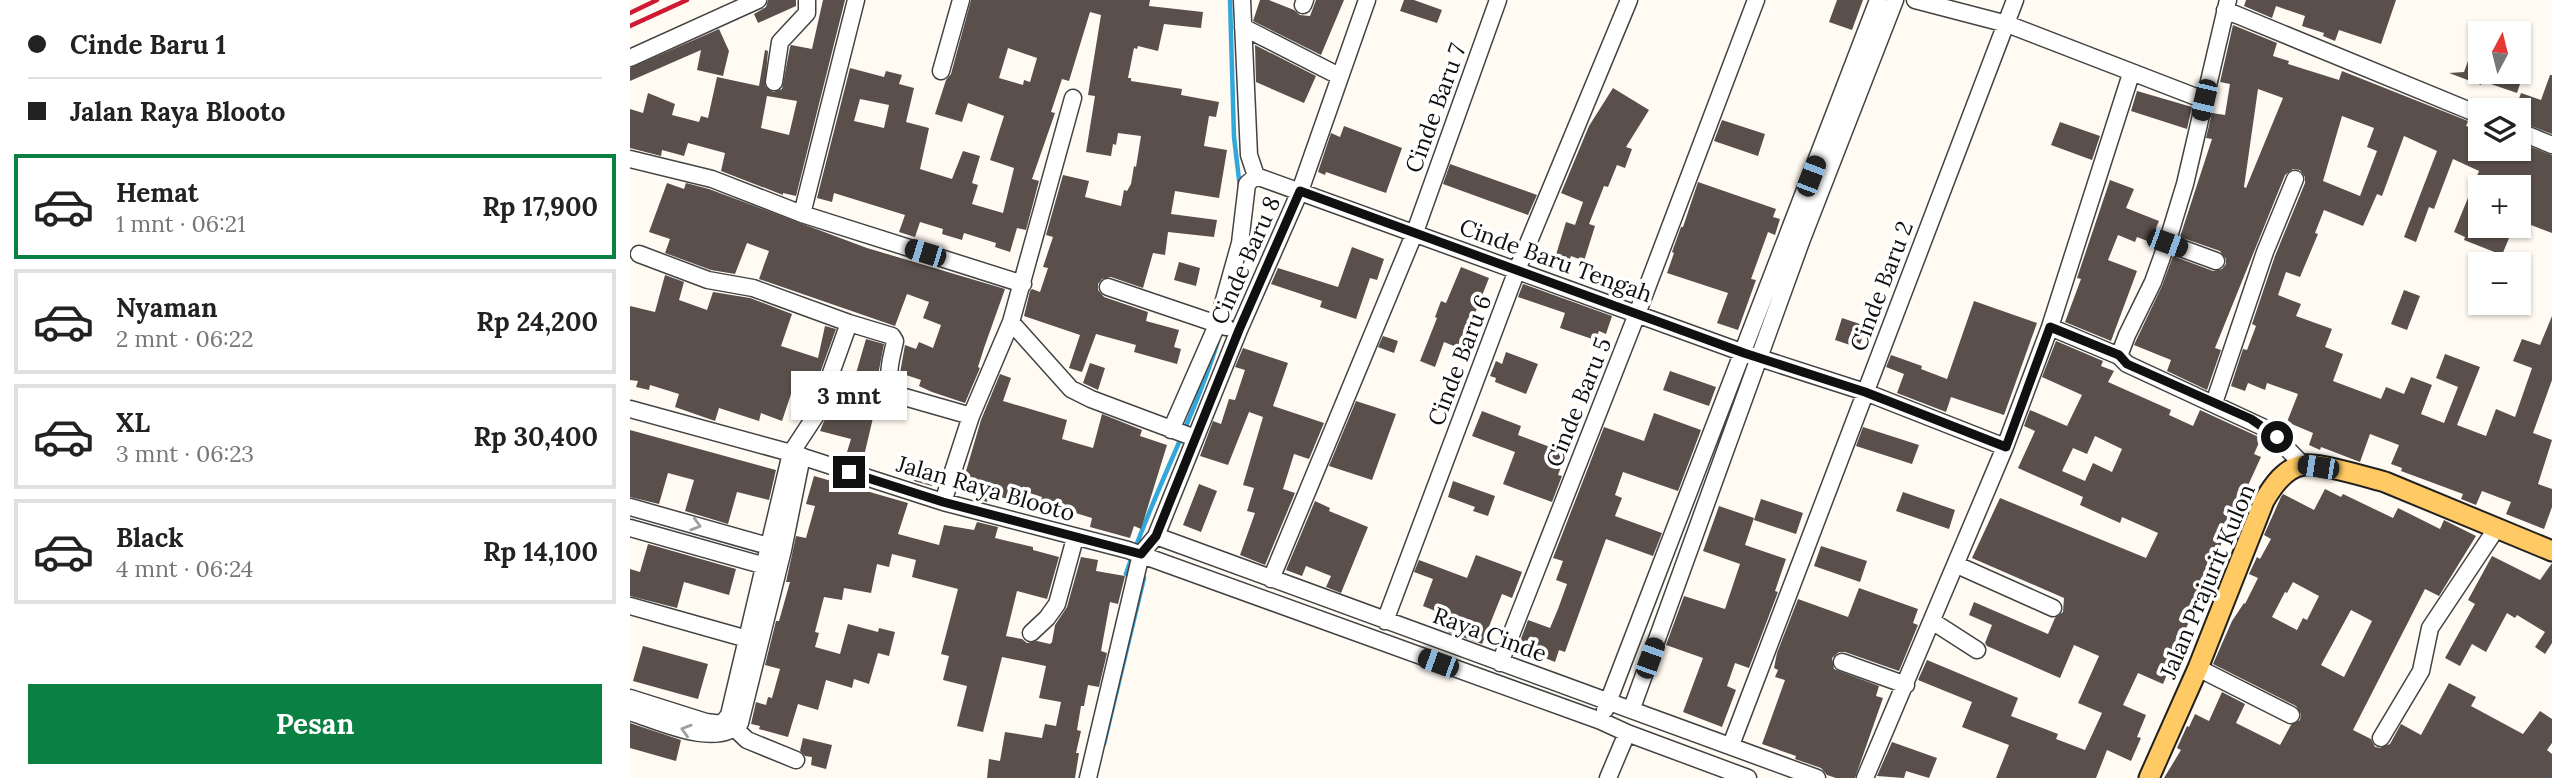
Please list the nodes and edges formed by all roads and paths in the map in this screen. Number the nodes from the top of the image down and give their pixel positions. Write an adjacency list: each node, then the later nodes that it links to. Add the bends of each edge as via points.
1 (758, 0): 19 (street)
2 (807, 0): 23 (street, via 807,13 780,42)
3 (856, 0): 33 (street)
4 (961, 0): 20 (street)
5 (1242, 0): 18 (street)
6 (1367, 0): 17 (street, Cinde Baru 8)
7 (1377, 0): 17 (street)
8 (1498, 0): 34 (street, Cinde Baru 7)
9 (1629, 0): 38 (street, Cinde Baru 6)
10 (1756, 0): 41 (street, Cinde Baru 5)
11 (1878, 0): 46 (street)
12 (1895, 0): 48 (street)
13 (1914, 0): 16 (street)
14 (2015, 0): 16 (street, Cinde Baru 2)
15 (2227, 5): 25 (street); 26 (street)
16 (2007, 24): 21 (street); 49 (street, Cinde Baru 2)
17 (1357, 26): 22 (street, Cinde Baru 8)
18 (1243, 27): 22 (street); 30 (street, via 1249,155)
19 (630, 58)
20 (941, 71)
21 (2131, 74): 25 (street); 45 (street)
22 (1339, 76): 32 (street, Cinde Baru 8)
23 (774, 82)
24 (1073, 97): 39 (street)
25 (2204, 100): 35 (street)
26 (2468, 110)
27 (2531, 136): 28 (street)
28 (2552, 145)
29 (630, 159): 33 (street, via 712,179)
30 (1256, 176): 32 (street, Cinde Baru Tengah); 44 (street, via 1247,184)
31 (2295, 179): 50 (street)
32 (1300, 191): 34 (street, Cinde Baru Tengah); 44 (street, Cinde Baru 8)
33 (802, 215): 39 (street)
34 (1415, 232): 38 (street, Cinde Baru Tengah); 67 (street, Cinde Baru 7)
35 (2167, 243): 37 (street); 47 (street)
36 (639, 254): 43 (street, via 713,282 753,288)
37 (2216, 261)
38 (1517, 270): 41 (street, Cinde Baru Tengah); 70 (street, Cinde Baru 6)
39 (1023, 284): 42 (street)
40 (1108, 287): 44 (street)
41 (1637, 314): 46 (street, Cinde Baru Tengah); 76 (street, Cinde Baru 5)
42 (1011, 322): 52 (street); 53 (street, via 1071,389)
43 (849, 323): 52 (street, via 894,338 888,376 901,396); 55 (street, via 816,415)
44 (1227, 327): 53 (street, Cinde Baru 8); 53 (street)
45 (2050, 327): 47 (street); 54 (street)
46 (1744, 353): 48 (street, Cinde Baru Tengah); 81 (street)
47 (2119, 355): 50 (street, via 2127,364)
48 (1760, 358): 49 (street, Cinde Baru Tengah); 80 (street)
49 (1865, 392): 54 (street, Cinde Baru Tengah); 87 (street, Cinde Baru 2)
50 (2214, 403): 56 (street, via 2269,430)
51 (630, 409): 55 (street, Jalan Raya Blooto)
52 (971, 416): 57 (street)
53 (1182, 434): 62 (street, Cinde Baru 8)
54 (2006, 447): 65 (street)
55 (796, 455): 57 (street, Jalan Raya Blooto); 63 (street)
56 (2303, 465): 60 (main road, via 2385,482); 77 (main road, Jalan Prajurit Kulon, via 2273,485 2264,501)
57 (943, 502): 61 (street, Jalan Raya Blooto)
58 (630, 507): 63 (street, one-way to 63)
59 (630, 528): 66 (street)
60 (2496, 529): 64 (main road); 86 (street, via 2430,628 2421,671)
61 (1075, 538): 62 (street, Jalan Raya Blooto); 72 (street, via 1056,604)
62 (1143, 547): 67 (street, Raya Cinde); 81 (street, Raya Cinde); 89 (street, Cinde Baru 8)
63 (777, 548): 66 (street)
64 (2552, 551)
65 (1957, 565): 69 (street); 71 (street)
66 (772, 568): 73 (street)
67 (1271, 579): 70 (street, Raya Cinde)
68 (630, 606): 73 (street)
69 (2053, 608)
70 (1385, 621): 76 (street, Raya Cinde)
71 (1932, 621): 74 (street); 78 (street)
72 (1031, 633)
73 (754, 641): 84 (street, via 740,723)
74 (1977, 650)
75 (1842, 662): 78 (street)
76 (1500, 663): 81 (street, Raya Cinde)
77 (2198, 668): 83 (street); 94 (main road, Jalan Prajurit Kulon)
78 (1906, 685): 93 (street)
79 (630, 698): 84 (street)
80 (1632, 708): 81 (street, Raya Cinde); 87 (street, Raya Cinde)
81 (1605, 710): 85 (street, Raya Cinde)
82 (630, 712): 84 (street, one-way to 82, via 723,733 703,735)
83 (2291, 715)
84 (730, 725): 88 (street, via 747,740)
85 (1627, 733): 90 (street); 91 (street, Raya Cinde)
86 (2381, 738)
87 (1731, 745): 92 (street, Raya Cinde)
88 (796, 760)
89 (1088, 778)
90 (1608, 778)
91 (1748, 778)
92 (1817, 778)
93 (1865, 778)
94 (2150, 778)

